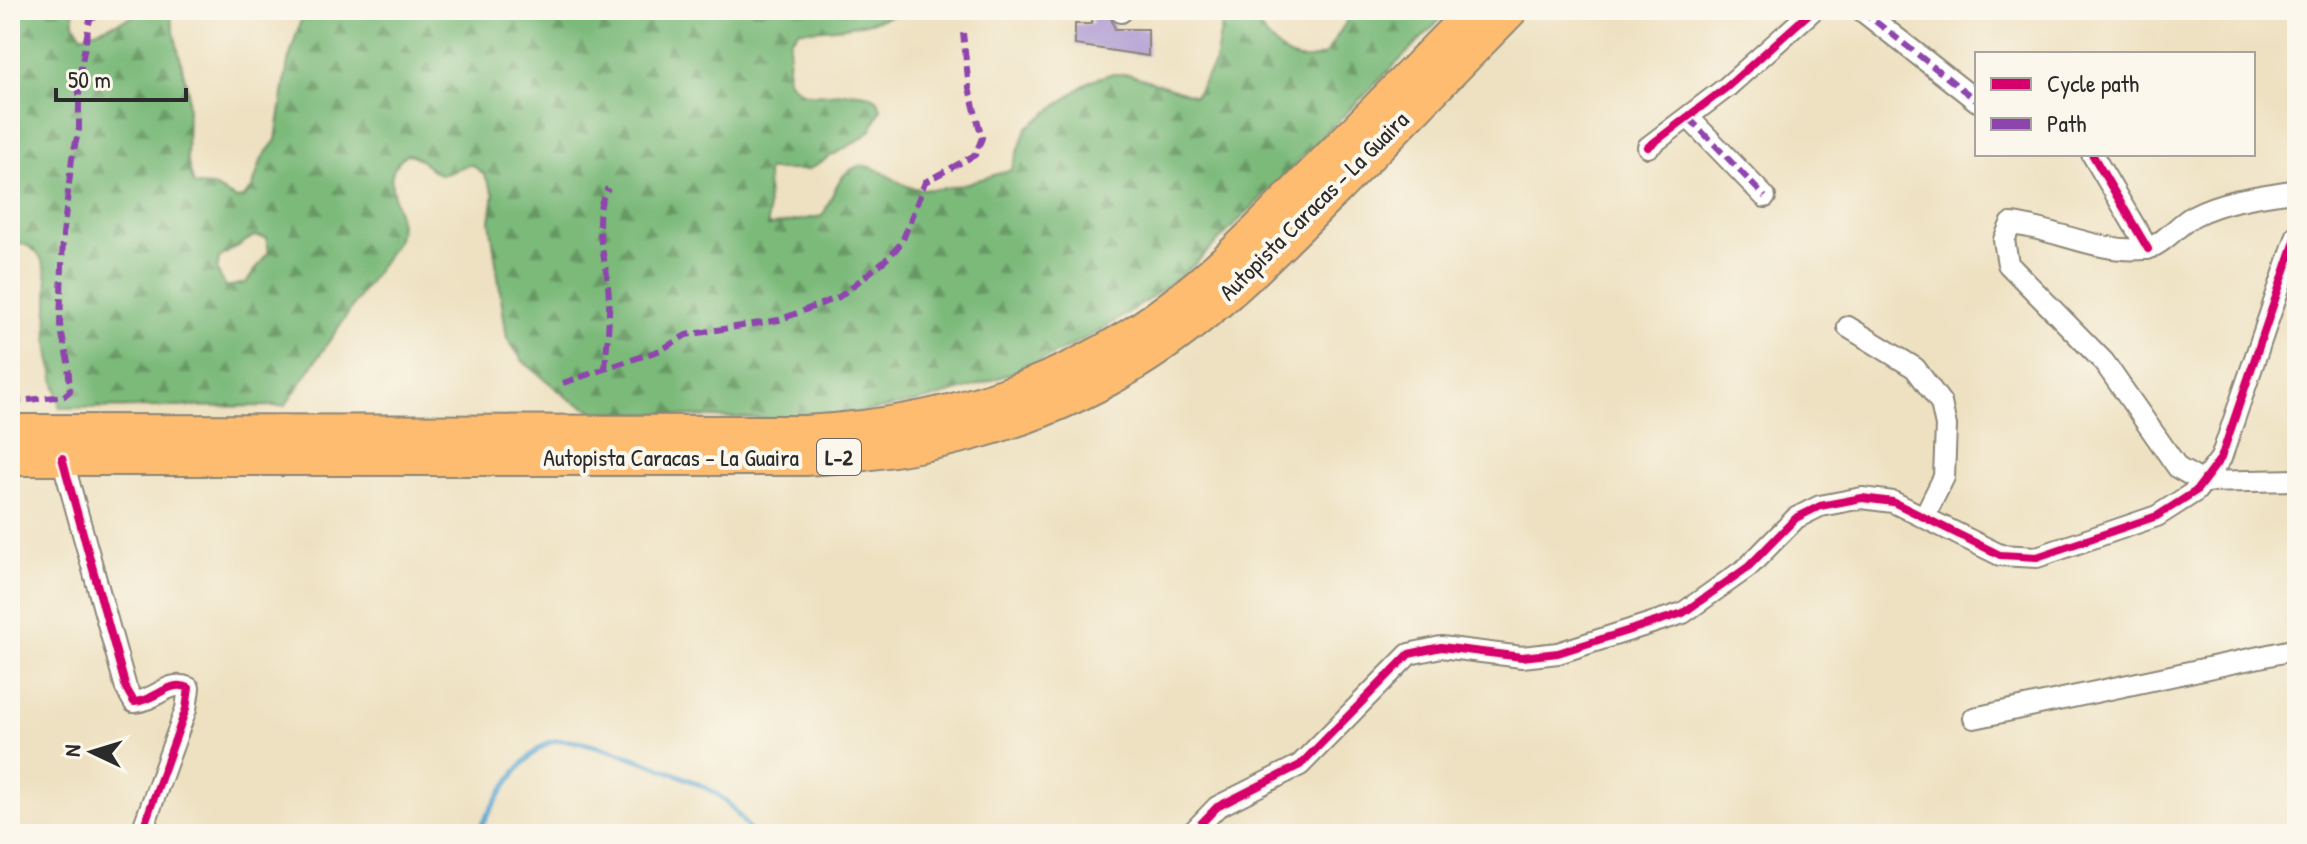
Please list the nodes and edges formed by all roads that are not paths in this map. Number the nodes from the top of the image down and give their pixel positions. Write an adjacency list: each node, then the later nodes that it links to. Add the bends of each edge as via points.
1 (1475, 10): 14 (highway, Autopista Caracas - La Guaira / L-2, via 1242,248 1178,301 1134,334 1068,370 943,415 894,426 804,433)
2 (1510, 10): 16 (highway, Autopista Caracas - La Guaira / L-2, via 1228,294 1114,375 991,428 898,451 805,458)
3 (1813, 10): 6 (street)
4 (1861, 10): 5 (street)
5 (1975, 99)
6 (1689, 118): 7 (street); 10 (street)
7 (1648, 147)
8 (2093, 156): 12 (street)
9 (2297, 190): 12 (street, via 2218,206 2194,216)
10 (1765, 197)
11 (2297, 235): 18 (street, via 2221,458)
12 (2148, 249): 18 (street, via 2104,249 2011,224 2004,240 2008,264 2104,362 2178,468)
13 (1848, 327): 19 (street, via 1915,368 1941,403 1946,426 1944,477)
14 (10, 432)
15 (10, 458): 16 (highway, Autopista Caracas - La Guaira / L-2)
16 (62, 458): 22 (street, via 126,688 134,702 152,701 180,684 189,688)
17 (2297, 480): 18 (street)
18 (2203, 482): 19 (street, via 2157,516 2037,557 2000,555)
19 (1924, 517): 23 (street, via 1893,502 1862,498 1820,506 1796,518 1748,567 1683,613 1558,653 1522,657 1441,647 1409,654 1300,765 1217,807)
20 (2297, 649): 21 (street)
21 (1974, 718)
22 (141, 834)
23 (1191, 834)

